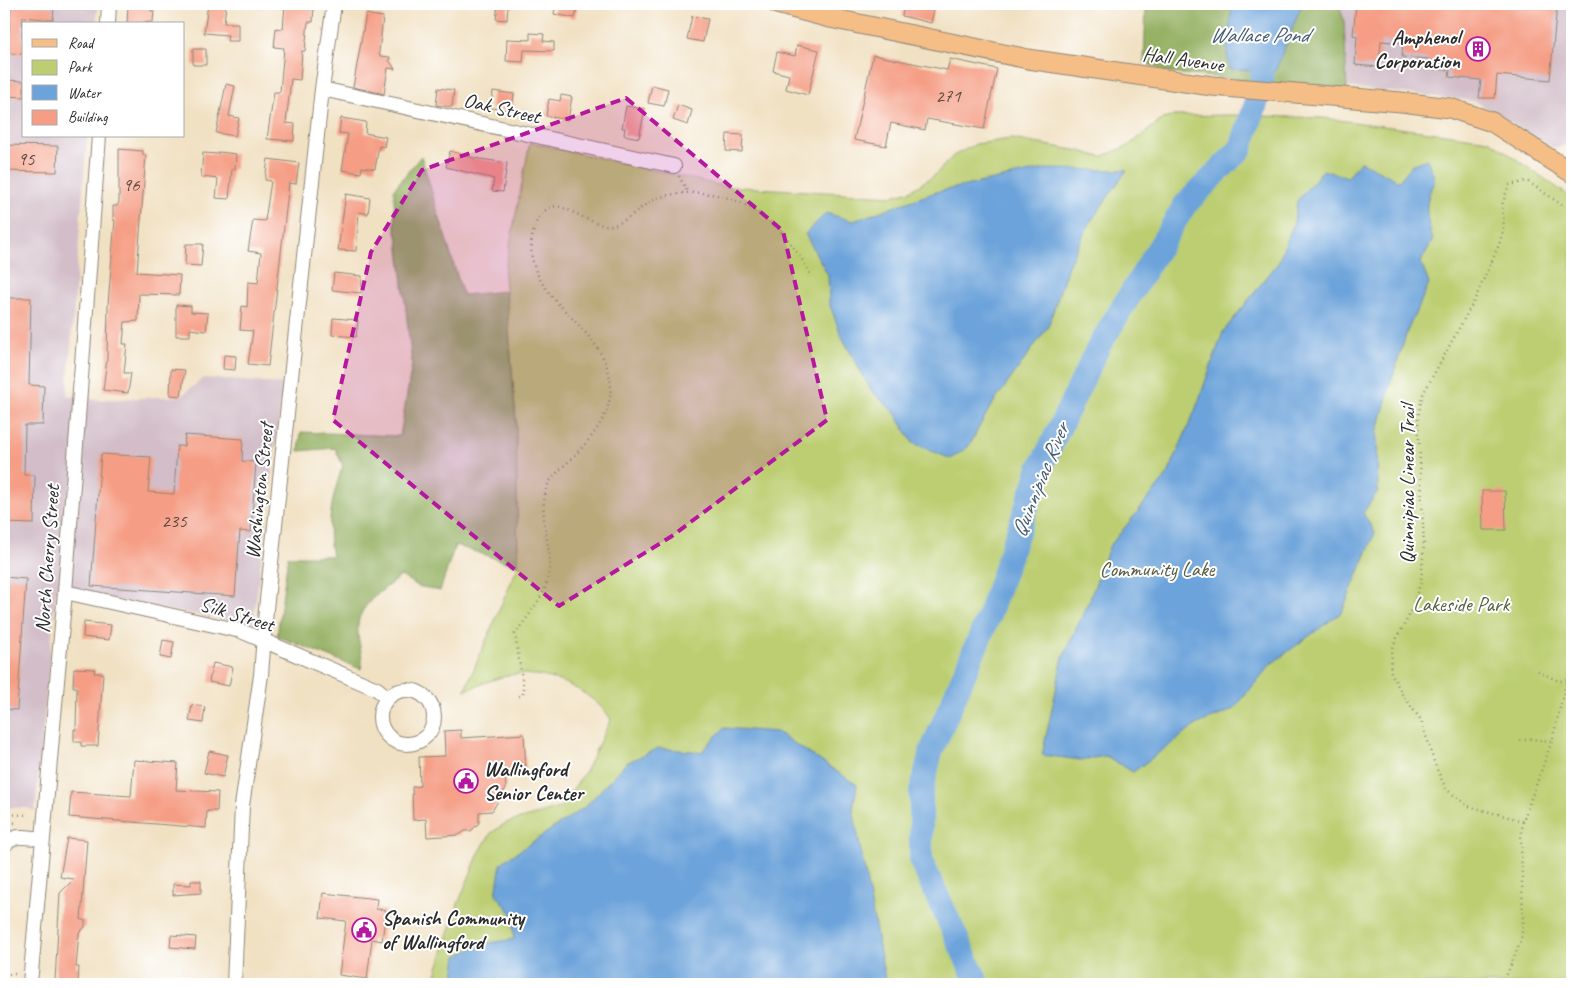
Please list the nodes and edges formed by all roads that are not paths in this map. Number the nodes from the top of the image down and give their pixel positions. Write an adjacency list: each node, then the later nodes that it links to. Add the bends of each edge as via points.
1 (109, 4): 5 (street)
2 (334, 4): 6 (street, Washington Street)
3 (777, 4): 4 (main road, Hall Avenue)
4 (834, 11): 9 (main road, Hall Avenue, via 1028,59 1212,86 1450,108 1492,122)
5 (108, 22)
6 (322, 89): 8 (street, Oak Street); 11 (street, Washington Street)
7 (99, 138): 10 (street, North Cherry Street)
8 (674, 166)
9 (1572, 173)
10 (65, 592): 11 (street, Silk Street); 13 (street, North Cherry Street)
11 (264, 640): 12 (street, Silk Street, via 377,689); 16 (street, Washington Street, via 242,806)
12 (388, 698)
13 (43, 839): 14 (street, via 16,836); 15 (street, North Cherry Street)
14 (4, 846)
15 (30, 984)
16 (234, 984)

